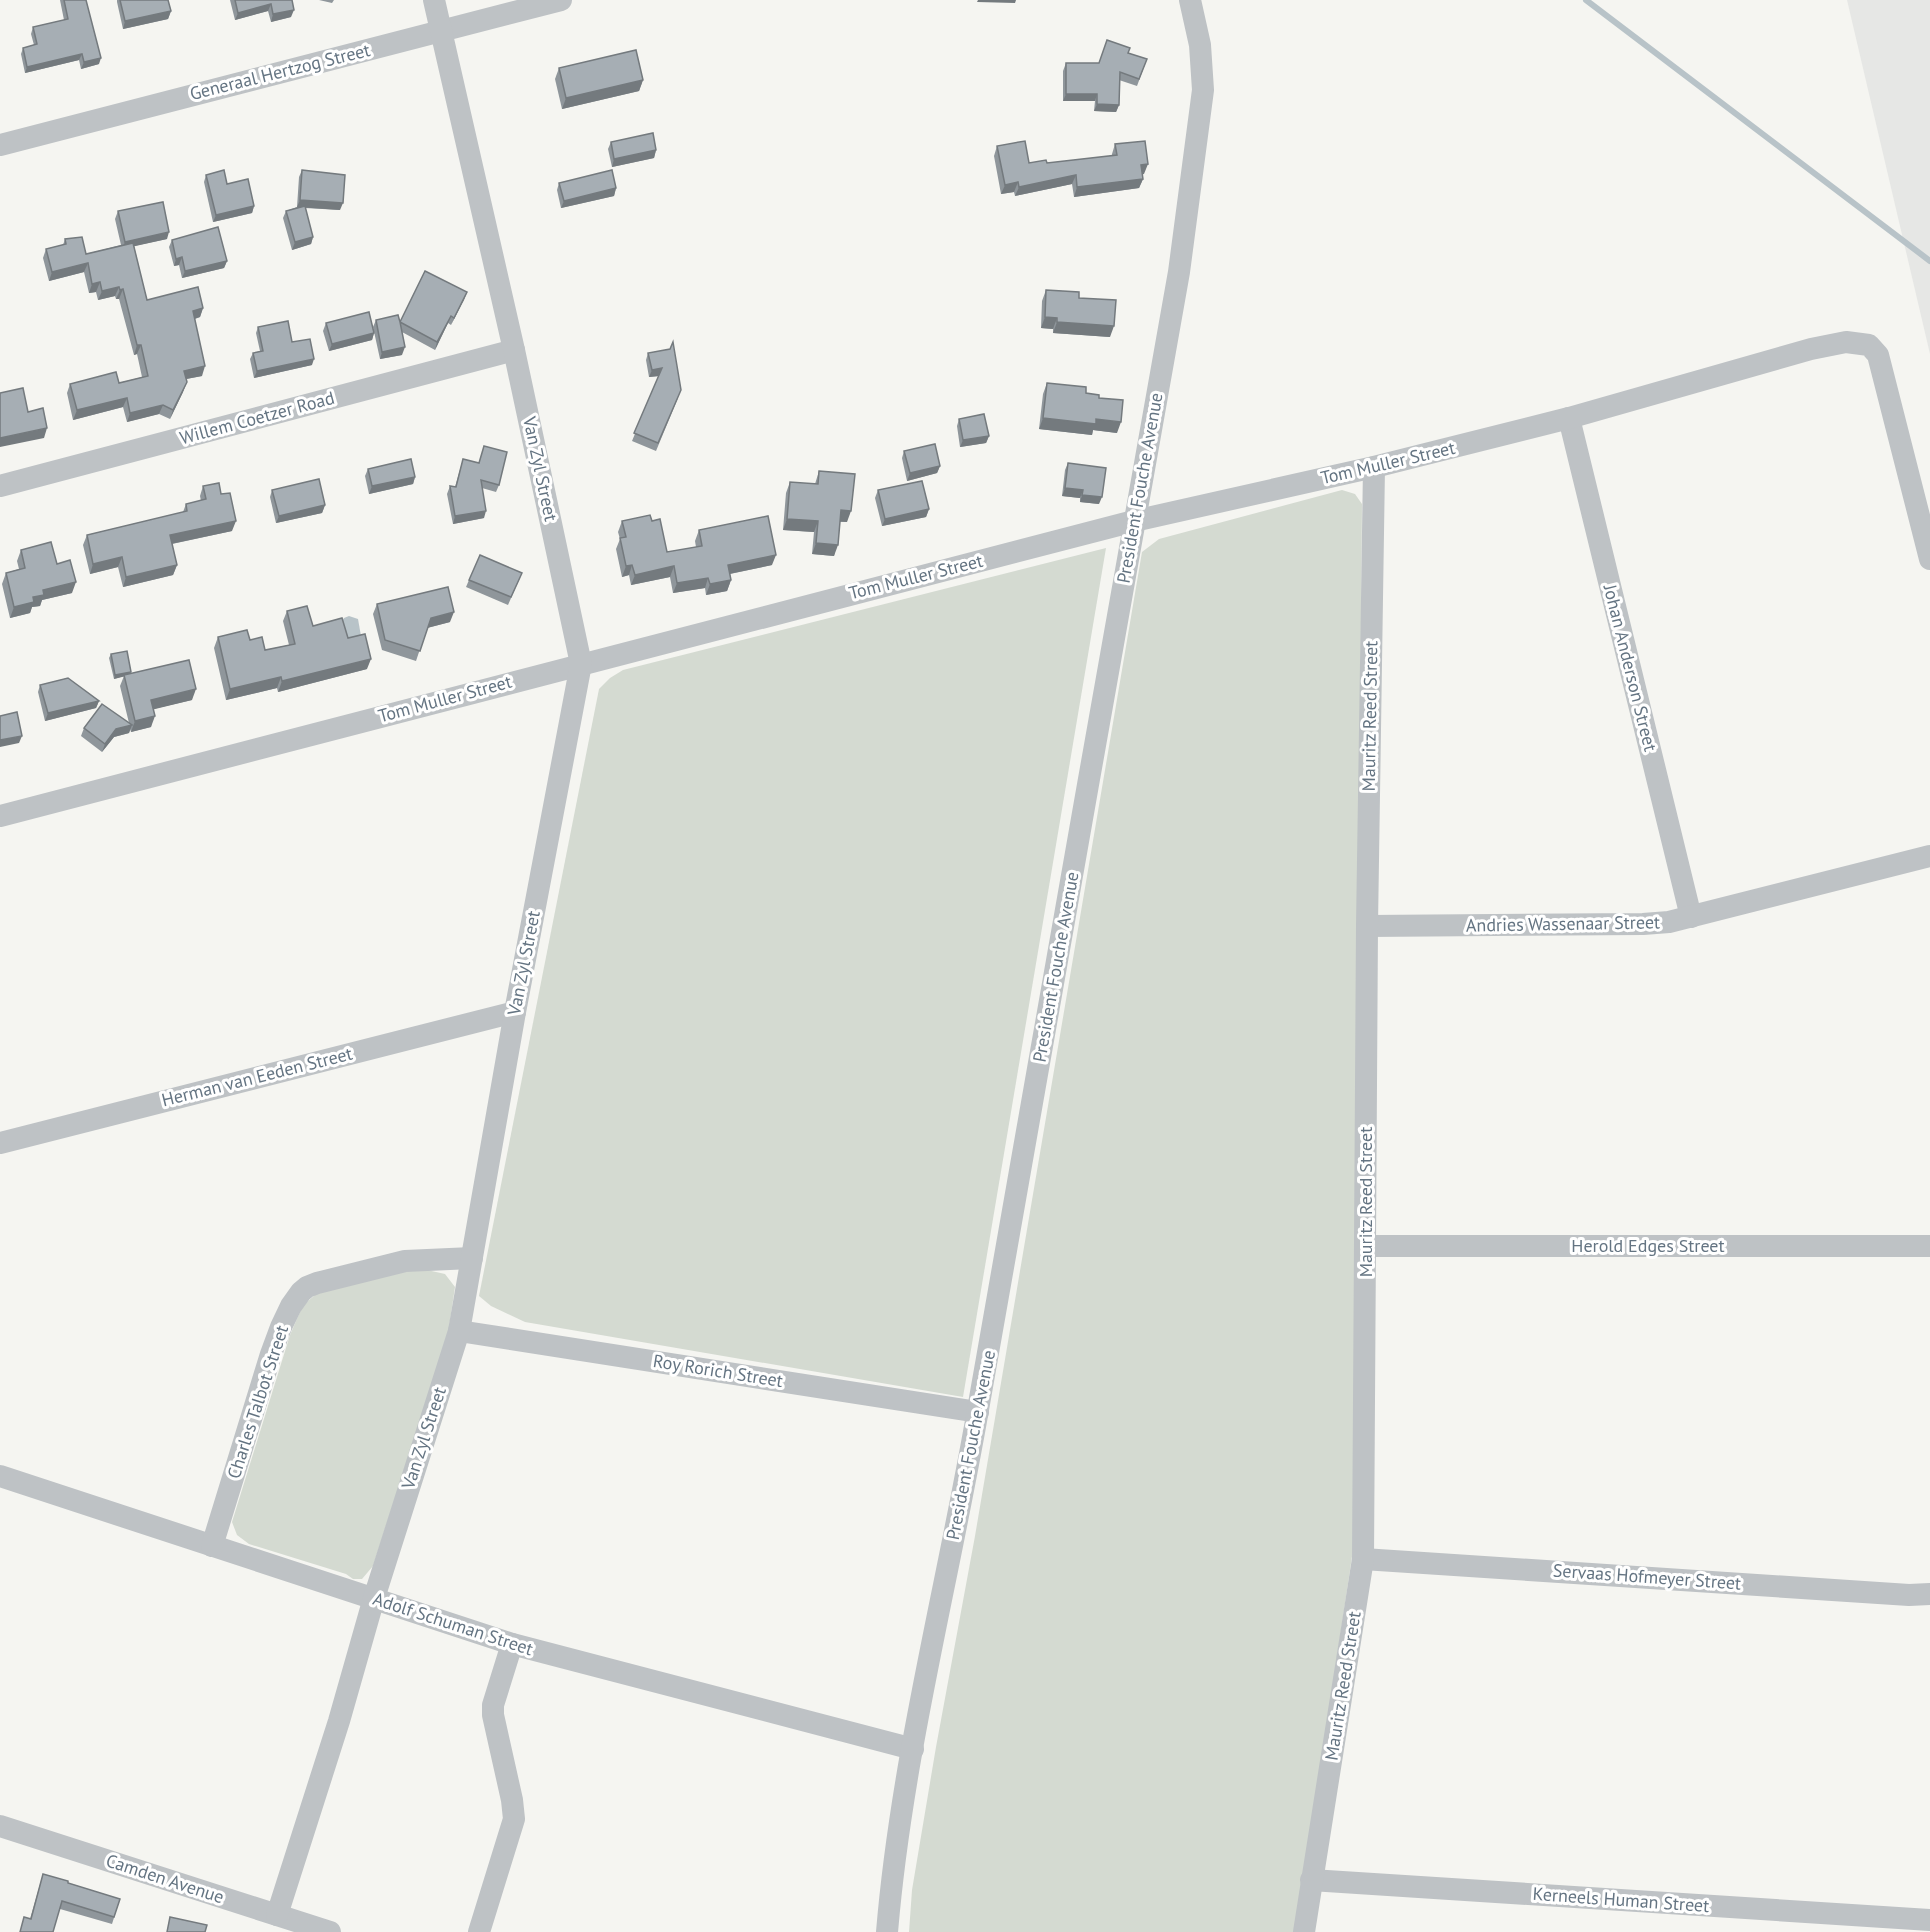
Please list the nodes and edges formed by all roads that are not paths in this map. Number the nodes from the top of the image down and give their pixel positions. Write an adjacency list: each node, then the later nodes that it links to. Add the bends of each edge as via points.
1 (434, 0): 4 (street, Van Zyl Street)
2 (561, 0): 4 (street, Generaal Hertzog Street)
3 (1190, 0): 10 (street, President Fouche Avenue, via 1200,45 1203,90 1179,272)
4 (441, 31): 5 (street, Generaal Hertzog Street); 6 (street, Van Zyl Street)
5 (0, 145)
6 (514, 350): 9 (street, Willem Coetzer Road); 12 (street, Van Zyl Street)
7 (1569, 418): 8 (street, Tom Muller Street); 11 (street, Tom Muller Street, via 1833,344 1862,342 1878,355); 15 (street, Johan Anderson Street)
8 (1374, 467): 10 (street, Tom Muller Street); 16 (street, Mauritz Reed Street)
9 (0, 486)
10 (1134, 521): 12 (street, Tom Muller Street); 23 (street, President Fouche Avenue)
11 (1930, 559)
12 (581, 664): 13 (street, Tom Muller Street); 17 (street, Van Zyl Street)
13 (0, 816)
14 (1930, 856): 15 (street, Andries Wassenaar Street)
15 (1691, 917): 16 (street, Andries Wassenaar Street, via 1643,924)
16 (1367, 926): 19 (street, Mauritz Reed Street)
17 (515, 1012): 18 (street, Herman van Eeden Street); 21 (street, Van Zyl Street)
18 (0, 1143)
19 (1366, 1246): 20 (street, Herold Edges Street); 26 (street, Mauritz Reed Street)
20 (1930, 1246)
21 (472, 1258): 22 (street, Van Zyl Street); 25 (street, Charles Talbot Street, via 405,1261 317,1282 301,1292 271,1354)
22 (459, 1330): 23 (street, Roy Rorich Street); 28 (street, Van Zyl Street)
23 (978, 1412): 30 (street, President Fouche Avenue)
24 (0, 1476): 25 (street, Adolf Schuman Street)
25 (212, 1546): 28 (street, Adolf Schuman Street)
26 (1363, 1559): 27 (street, Servaas Hofmeyer Street); 32 (street, Mauritz Reed Street)
27 (1930, 1594)
28 (374, 1598): 29 (street, Adolf Schuman Street); 33 (street, Van Zyl Street)
29 (512, 1644): 30 (street, Adolf Schuman Street); 36 (street, via 493,1715 514,1819)
30 (913, 1749): 37 (street, President Fouche Avenue, via 892,1863)
31 (0, 1826): 33 (street, Camden Avenue)
32 (1311, 1880): 34 (street, Kerneels Human Street); 38 (street, Mauritz Reed Street)
33 (277, 1915): 35 (street, Camden Avenue)
34 (1930, 1920)
35 (330, 1932)
36 (479, 1932)
37 (887, 1932)
38 (1304, 1932)

